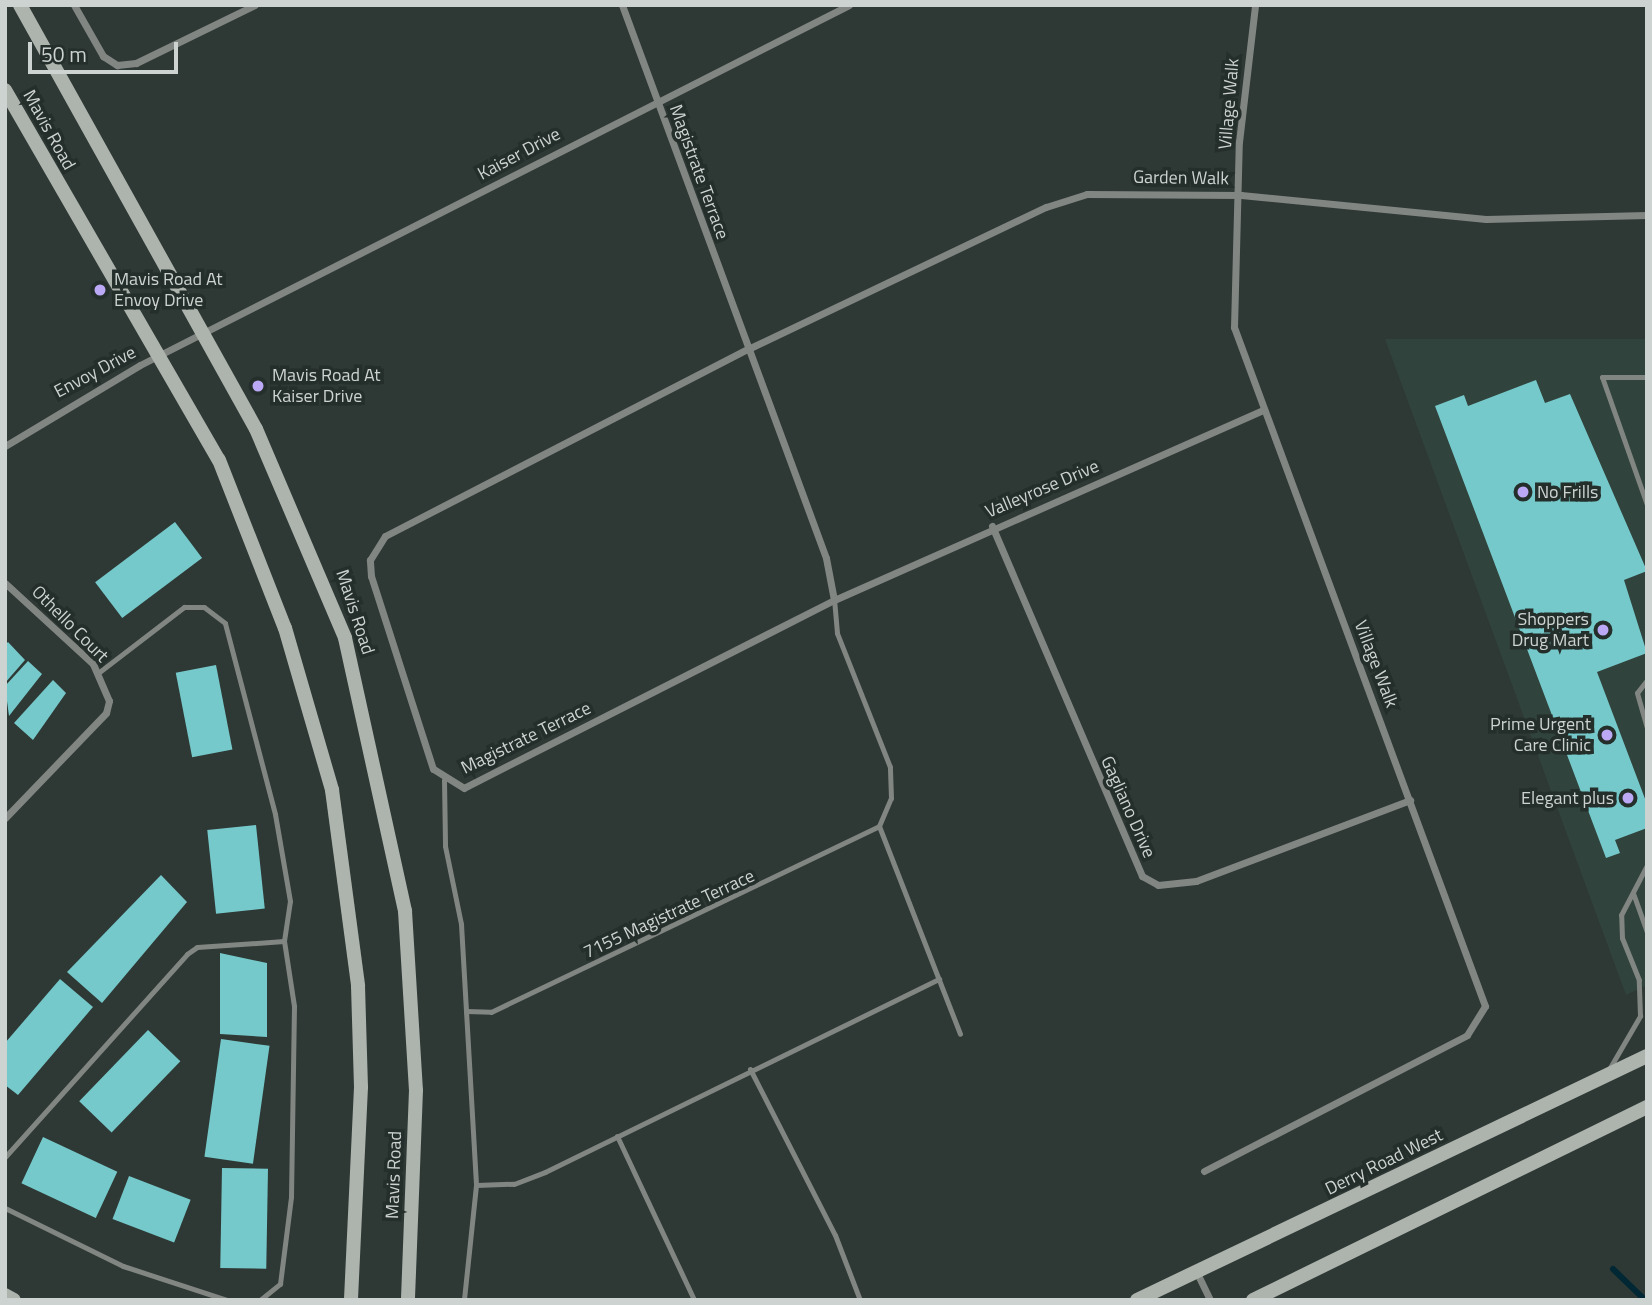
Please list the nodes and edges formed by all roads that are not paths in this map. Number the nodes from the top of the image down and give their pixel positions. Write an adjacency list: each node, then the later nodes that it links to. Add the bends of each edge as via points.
1 (20, 5): 11 (main road, Mavis Road)
2 (74, 5): 3 (street, via 103,56 117,65 136,63)
3 (256, 5)
4 (622, 5): 8 (street, Magistrate Terrace)
5 (849, 5): 8 (street, Kaiser Drive)
6 (1255, 5): 9 (street, Village Walk, via 1239,142)
7 (5, 90): 13 (main road, Mavis Road)
8 (656, 100): 11 (street, Kaiser Drive); 12 (street, Magistrate Terrace)
9 (1241, 195): 10 (street, Garden Walk, via 1486,219); 12 (street, Garden Walk, via 1087,194 1056,204); 15 (street, Village Walk, via 1231,298 1234,327)
10 (1647, 215)
11 (205, 334): 13 (street, Envoy Drive); 50 (main road, Mavis Road, via 319,565 345,638 389,818 405,911 416,1076)
12 (748, 349): 20 (street, Magistrate Terrace, via 826,558); 24 (street, Magistrate Terrace, via 385,536 375,548 371,576 433,769)
13 (159, 356): 16 (street, Envoy Drive, via 64,406); 49 (main road, Mavis Road, via 219,460 285,628 332,790 358,986 361,1087)
14 (1647, 377): 17 (lane, via 1602,377)
15 (1263, 410): 18 (street, Valleyrose Drive); 25 (street, Village Walk)
16 (5, 446)
17 (1647, 505)
18 (992, 526): 20 (street, Valleyrose Drive); 25 (street, Gagliano Drive, via 1142,876 1158,885 1196,881)
19 (5, 583): 21 (street, Othello Court)
20 (834, 600): 24 (street, Magistrate Terrace, via 464,788); 27 (lane, via 837,633 890,767 891,798)
21 (99, 673): 26 (street, Othello Court, via 108,688 106,713); 31 (lane, via 184,607 204,607 225,623 275,814 290,901)
22 (1647, 680): 23 (lane, via 1637,693)
23 (1647, 729)
24 (443, 780): 33 (lane, via 444,846 461,924)
25 (1410, 800): 41 (street, Village Walk, via 1485,1006 1478,1023)
26 (5, 818)
27 (879, 826): 32 (lane); 33 (lane, 7155 Magistrate Terrace, via 843,849 491,1012)
28 (1647, 865): 29 (lane)
29 (1633, 893): 30 (lane); 37 (lane, via 1621,915 1622,938 1639,980 1640,1016)
30 (1647, 932)
31 (284, 941): 40 (lane, via 197,947 187,954); 48 (lane, via 294,1006 291,1197 280,1284)
32 (939, 979): 34 (lane); 36 (lane)
33 (466, 1011): 42 (lane)
34 (960, 1034)
35 (1647, 1056): 37 (main road, Derry Road West)
36 (750, 1069): 39 (lane); 53 (lane, via 835,1235)
37 (1605, 1076): 44 (main road, Derry Road West)
38 (1647, 1107): 56 (main road)
39 (617, 1136): 42 (lane, via 514,1184); 52 (lane)
40 (5, 1157)
41 (1204, 1171)
42 (476, 1185): 51 (lane)
43 (5, 1208): 47 (lane, via 123,1266)
44 (1197, 1273): 54 (main road, Derry Road West); 55 (street)
45 (5, 1295): 46 (main road)
46 (14, 1300)
47 (228, 1300)
48 (260, 1300)
49 (351, 1300)
50 (408, 1300)
51 (464, 1300)
52 (694, 1300)
53 (860, 1300)
54 (1137, 1300)
55 (1210, 1300)
56 (1252, 1300)

